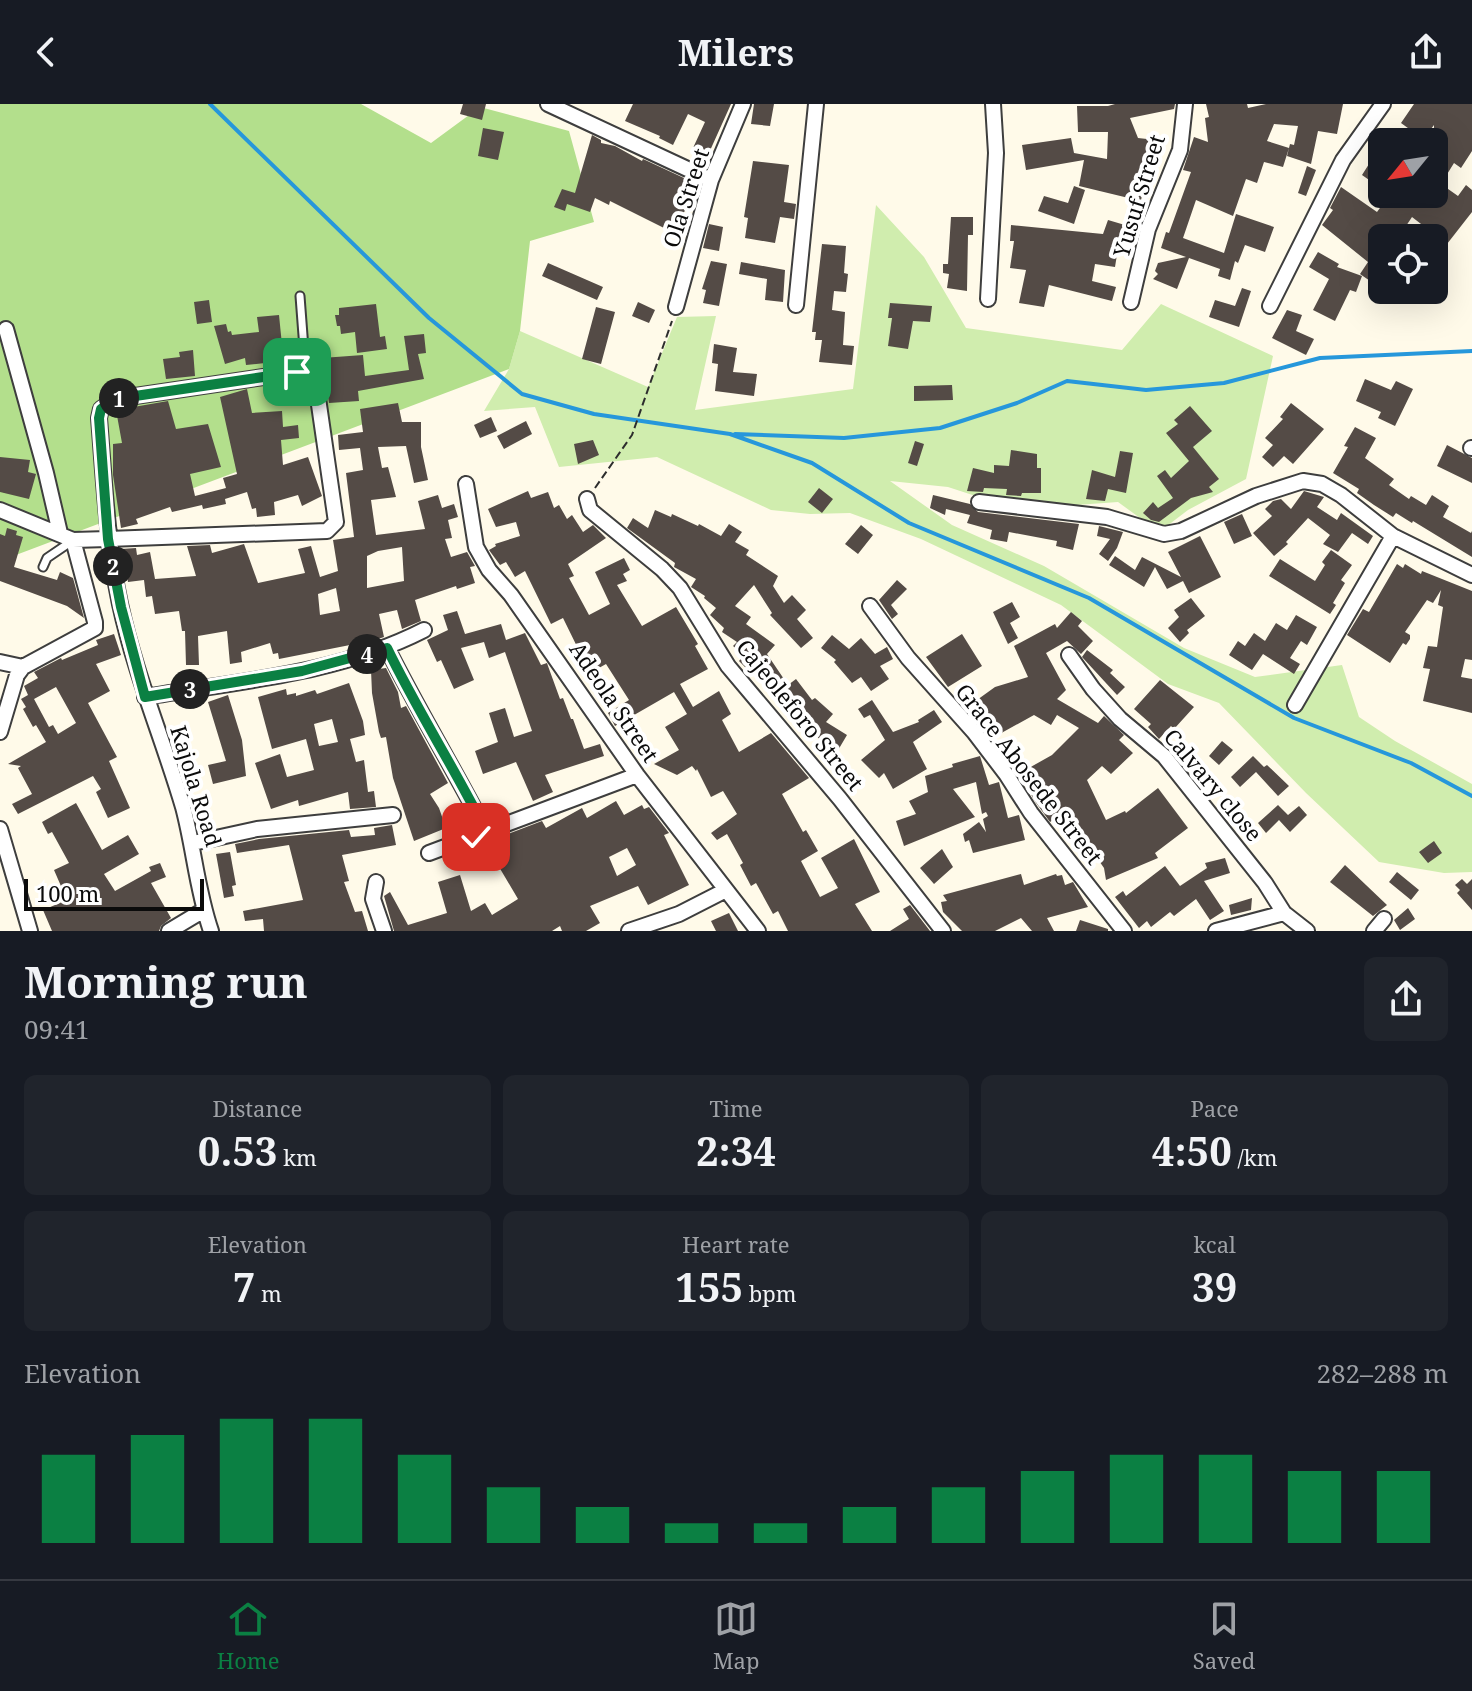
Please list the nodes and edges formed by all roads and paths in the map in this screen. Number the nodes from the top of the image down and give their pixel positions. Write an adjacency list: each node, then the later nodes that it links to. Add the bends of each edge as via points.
1 (548, 104): 7 (street)
2 (743, 104): 7 (street, Ola Street)
3 (816, 104): 11 (street)
4 (993, 104): 9 (street, via 996,153)
5 (1185, 104): 10 (street, Yusuf Street, via 1180,150 1148,229)
6 (1379, 105): 12 (street, via 1343,160)
7 (711, 180): 13 (street, Ola Street)
8 (300, 296): 15 (lane)
9 (988, 299)
10 (1131, 302)
11 (796, 305)
12 (1270, 306)
13 (676, 307): 17 (path, via 632,435)
14 (6, 329): 20 (street)
15 (302, 374): 22 (street, Kajola Road, via 115,399 101,409); 22 (street, via 317,391 333,528)
16 (466, 484): 34 (street, Adeola Street, via 476,547 489,570 541,635)
17 (587, 499): 51 (street, Cajeoleforo Street, via 590,510 680,588 728,666)
18 (979, 502): 21 (street, via 1107,517 1164,534 1303,481 1341,495)
19 (0, 510): 20 (street)
20 (67, 536): 22 (street); 23 (lane); 30 (street, via 95,628)
21 (1393, 536): 24 (street); 32 (street)
22 (108, 539): 31 (street, Kajola Road)
23 (43, 567)
24 (1472, 575)
25 (870, 606): 52 (street, Grace Abosede Street, via 974,732)
26 (424, 630): 27 (street)
27 (387, 648): 31 (street, via 302,671); 37 (street)
28 (1069, 655): 43 (street, Calvary close, via 1120,719 1164,756)
29 (0, 662): 30 (street)
30 (23, 667): 33 (street)
31 (145, 697): 38 (street, Kajola Road)
32 (1295, 705)
33 (0, 732)
34 (637, 775): 37 (street); 41 (street, Adeola Street)
35 (393, 815): 38 (street, via 257,829)
36 (0, 829): 45 (street)
37 (486, 831): 39 (street)
38 (193, 843): 42 (street, Kajola Road)
39 (429, 853)
40 (376, 882): 48 (street, via 373,899)
41 (726, 890): 49 (street); 50 (street, Adeola Street)
42 (204, 910): 46 (street); 47 (street, Kajola Road)
43 (1284, 913): 53 (street); 54 (street)
44 (1384, 919): 55 (street)
45 (30, 931)
46 (169, 931)
47 (211, 931)
48 (384, 931)
49 (629, 931)
50 (758, 931)
51 (943, 931)
52 (1124, 931)
53 (1216, 931)
54 (1307, 931)
55 (1374, 931)

